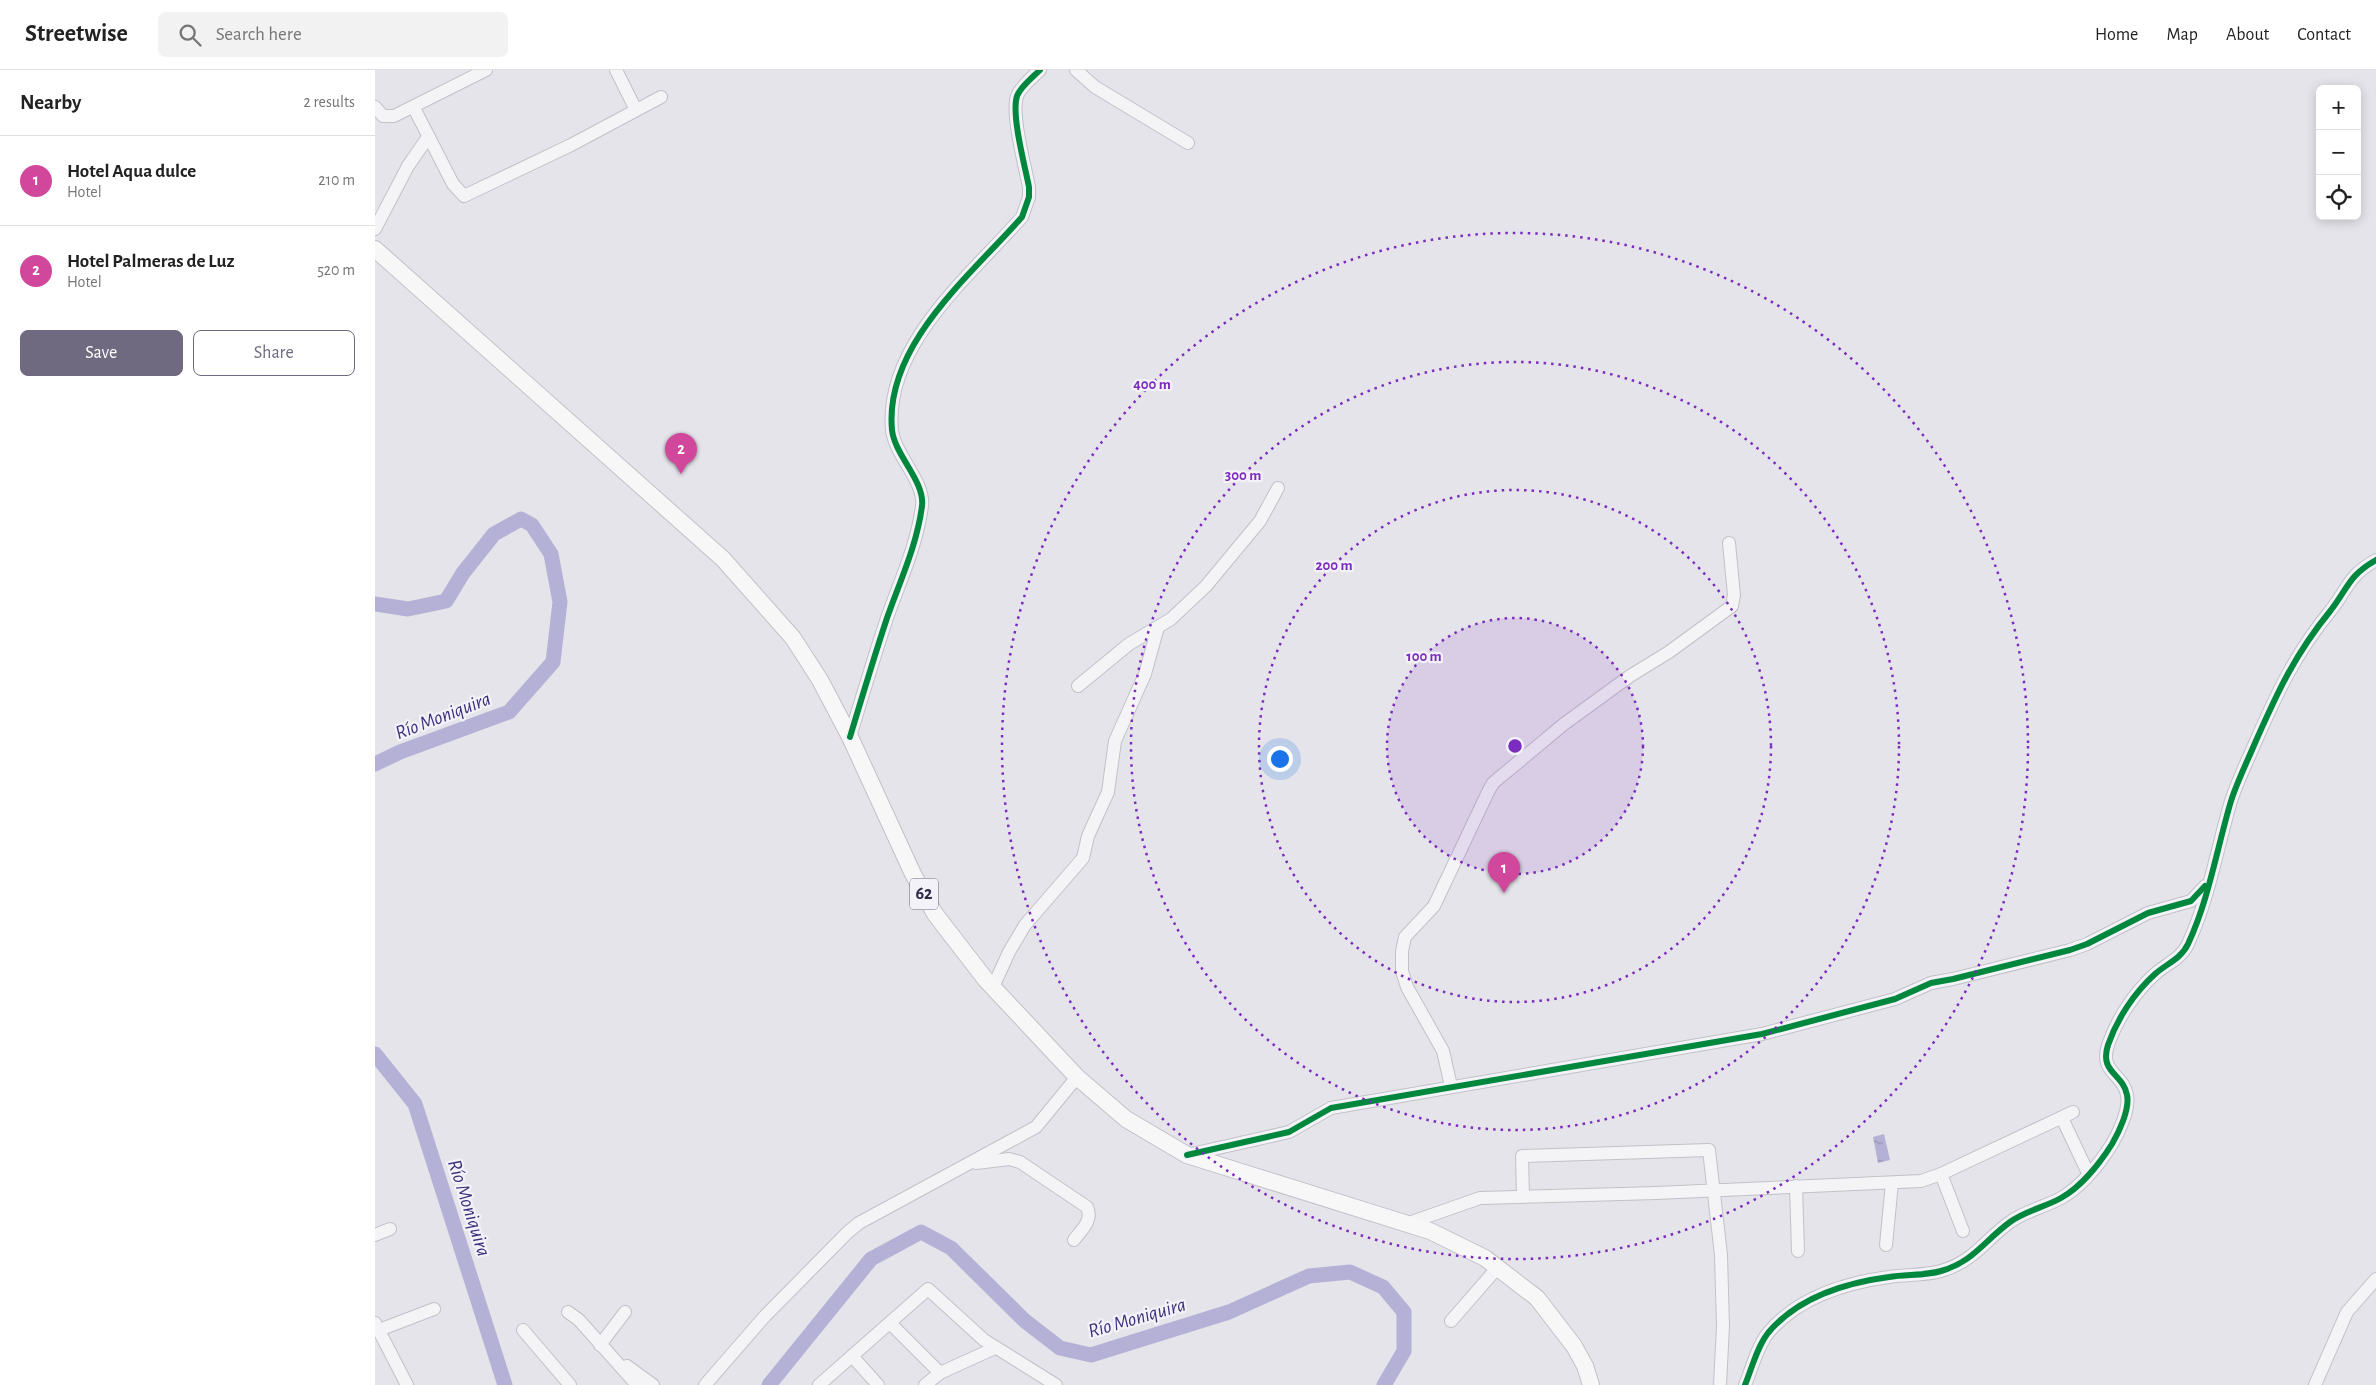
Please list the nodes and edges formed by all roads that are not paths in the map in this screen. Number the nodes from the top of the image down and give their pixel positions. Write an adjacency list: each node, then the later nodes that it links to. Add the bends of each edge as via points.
1 (486, 70): 7 (street)
2 (616, 70): 8 (street)
3 (1040, 70): 18 (street, via 1021,90 1016,102 1029,187 1022,217 933,317 903,362 896,383 892,404 893,432 905,465 922,492 923,504 907,565)
4 (1076, 70): 10 (street, via 1095,87)
5 (661, 97): 8 (street)
6 (375, 107): 7 (street, via 387,117)
7 (414, 108): 9 (street)
8 (636, 110): 9 (street, via 466,196 460,194)
9 (428, 137): 11 (street, via 408,166)
10 (1188, 143)
11 (375, 230)
12 (375, 249): 18 (main road, 62, via 723,559 793,638)
13 (1278, 488): 16 (street, via 1260,521 1220,571 1171,619)
14 (1729, 543): 22 (street, via 1734,595 1732,606 1587,707 1493,784 1434,906 1405,936 1401,951 1403,978 1443,1051)
15 (2376, 560): 19 (street, via 2352,578 2308,638 2282,681 2232,798)
16 (1158, 627): 17 (street, via 1129,644); 20 (street, via 1149,663 1115,741 1108,792 1088,836 1083,858 1025,926)
17 (1078, 686)
18 (850, 737): 20 (main road, 62, via 913,874 935,914)
19 (2208, 882): 22 (street, via 2191,901 2148,913 2079,947 1931,983 1865,1008 1762,1034); 26 (street, via 2187,946 2137,994 2113,1032 2106,1055 2107,1065 2125,1090 2127,1104 2117,1135)
20 (993, 987): 21 (main road, 62)
21 (1077, 1077): 23 (main road, 62, via 1126,1119); 24 (street, via 1036,1127)
22 (1451, 1086): 23 (street, via 1331,1108 1289,1132)
23 (1187, 1155): 31 (main road, 62)
24 (969, 1163): 35 (street, via 1009,1159 1020,1162 1087,1207 1091,1214 1089,1220); 56 (street, via 848,1232 765,1316)
25 (1941, 1174): 26 (street, via 2067,1115); 27 (street, via 1921,1181); 33 (street)
26 (2088, 1174): 63 (street, via 2062,1197 2018,1217 1971,1258 1951,1268 1929,1274 1890,1276 1802,1302 1768,1333)
27 (1893, 1183): 28 (street); 36 (street)
28 (1796, 1186): 29 (street); 37 (street)
29 (1713, 1191): 30 (street); 30 (street, via 1709,1150 1522,1156); 62 (street, via 1721,1255 1723,1326)
30 (1523, 1196): 31 (street, via 1480,1198)
31 (1406, 1224): 38 (main road, 62, via 1430,1231)
32 (390, 1230): 34 (street)
33 (1963, 1231)
34 (375, 1235)
35 (1074, 1240)
36 (1886, 1246)
37 (1798, 1251)
38 (1498, 1267): 43 (street); 61 (main road, 62, via 1537,1298 1559,1324 1585,1366)
39 (2376, 1278): 64 (street, via 2347,1312)
40 (434, 1309): 45 (street)
41 (568, 1312): 48 (street)
42 (625, 1312): 48 (street)
43 (1451, 1321)
44 (890, 1323): 47 (street, via 928,1289); 49 (street); 50 (street)
45 (377, 1326): 52 (street)
46 (523, 1330): 51 (street)
47 (995, 1348): 50 (street); 60 (street)
48 (604, 1349): 54 (street); 55 (street)
49 (852, 1356): 57 (street); 58 (street)
50 (940, 1374): 59 (street)
51 (561, 1380): 53 (street)
52 (407, 1385)
53 (570, 1385)
54 (637, 1385)
55 (653, 1385)
56 (705, 1385)
57 (819, 1385)
58 (878, 1385)
59 (925, 1385)
60 (1057, 1385)
61 (1591, 1385)
62 (1720, 1385)
63 (1745, 1385)
64 (2315, 1385)

